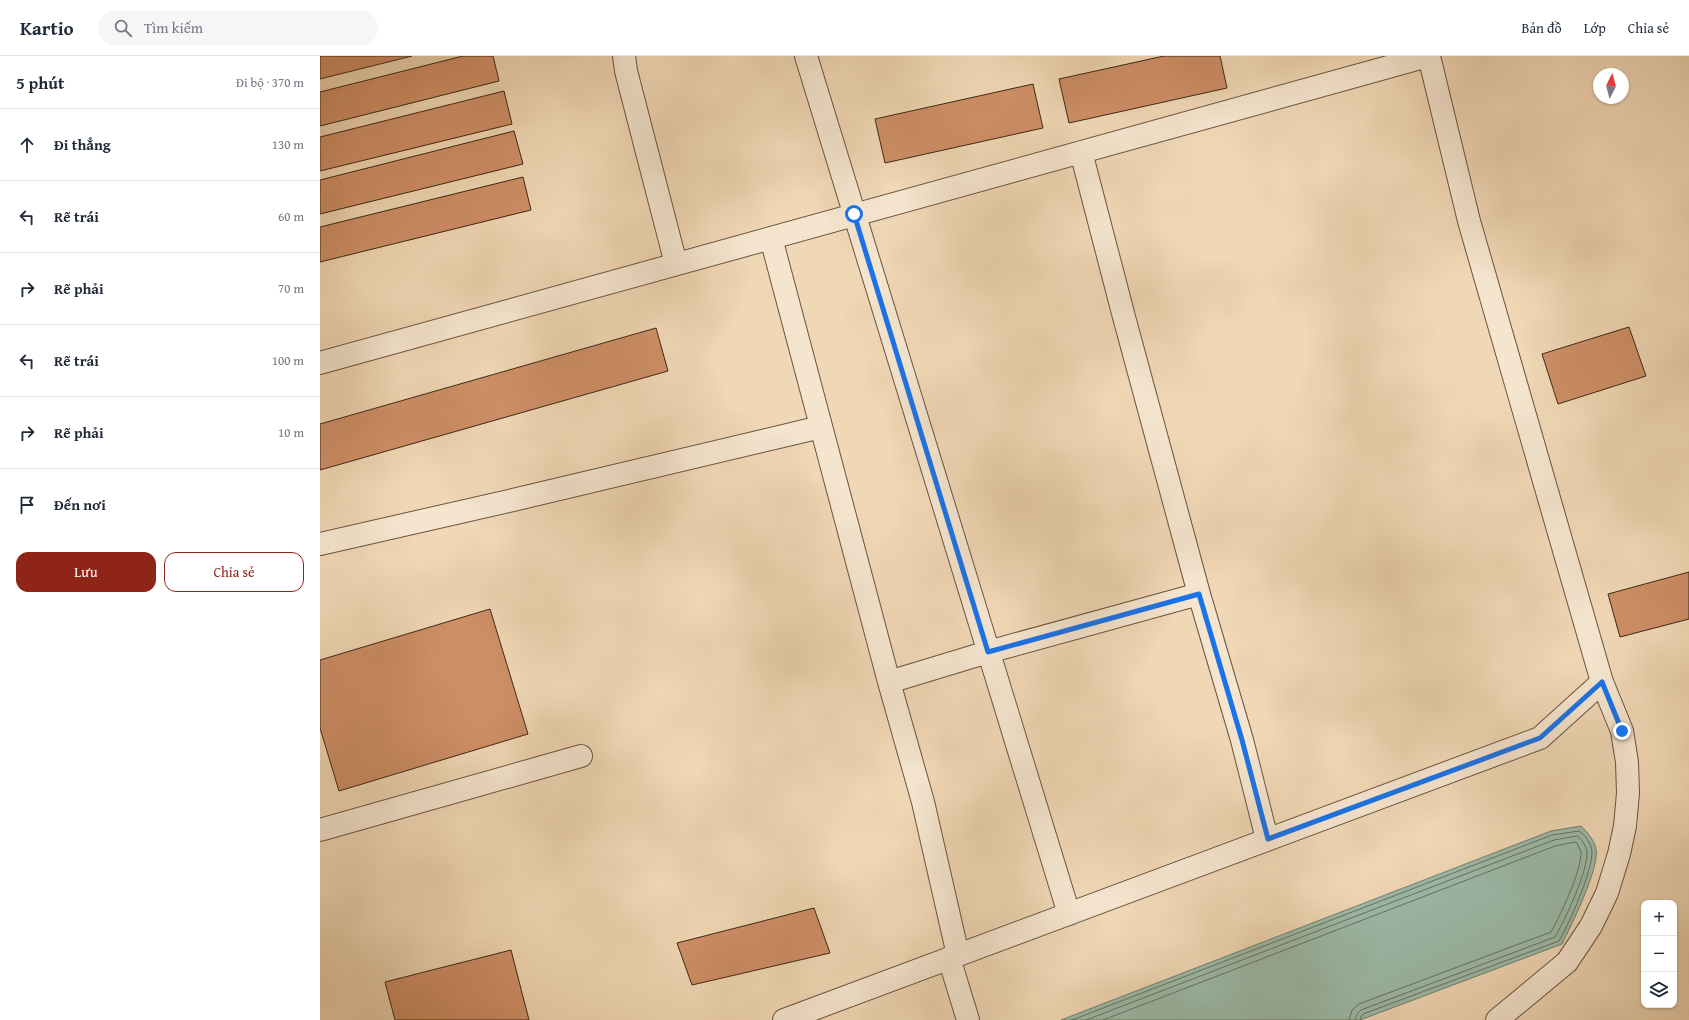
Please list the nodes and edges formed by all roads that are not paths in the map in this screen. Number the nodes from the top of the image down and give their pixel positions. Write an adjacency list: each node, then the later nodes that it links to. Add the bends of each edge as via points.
1 (624, 56): 7 (lane)
2 (806, 56): 5 (lane)
3 (1428, 56): 4 (lane); 14 (lane, via 1469,221)
4 (1081, 152): 5 (lane); 11 (lane)
5 (854, 214): 6 (lane); 12 (lane)
6 (771, 238): 7 (lane); 9 (lane)
7 (676, 264): 8 (lane)
8 (320, 363)
9 (821, 427): 10 (lane); 13 (lane)
10 (320, 544)
11 (1199, 594): 12 (lane); 17 (lane)
12 (988, 652): 13 (lane); 18 (lane)
13 (889, 682): 19 (lane, via 922,802)
14 (1602, 682): 17 (lane, via 1540,738); 22 (lane, via 1622,731 1627,762 1625,826 1611,880 1591,926 1567,962)
15 (581, 756): 16 (lane)
16 (320, 830)
17 (1268, 839): 18 (lane)
18 (1069, 914): 19 (lane)
19 (954, 956): 20 (lane); 21 (lane)
20 (784, 1020)
21 (968, 1020)
22 (1497, 1020)

